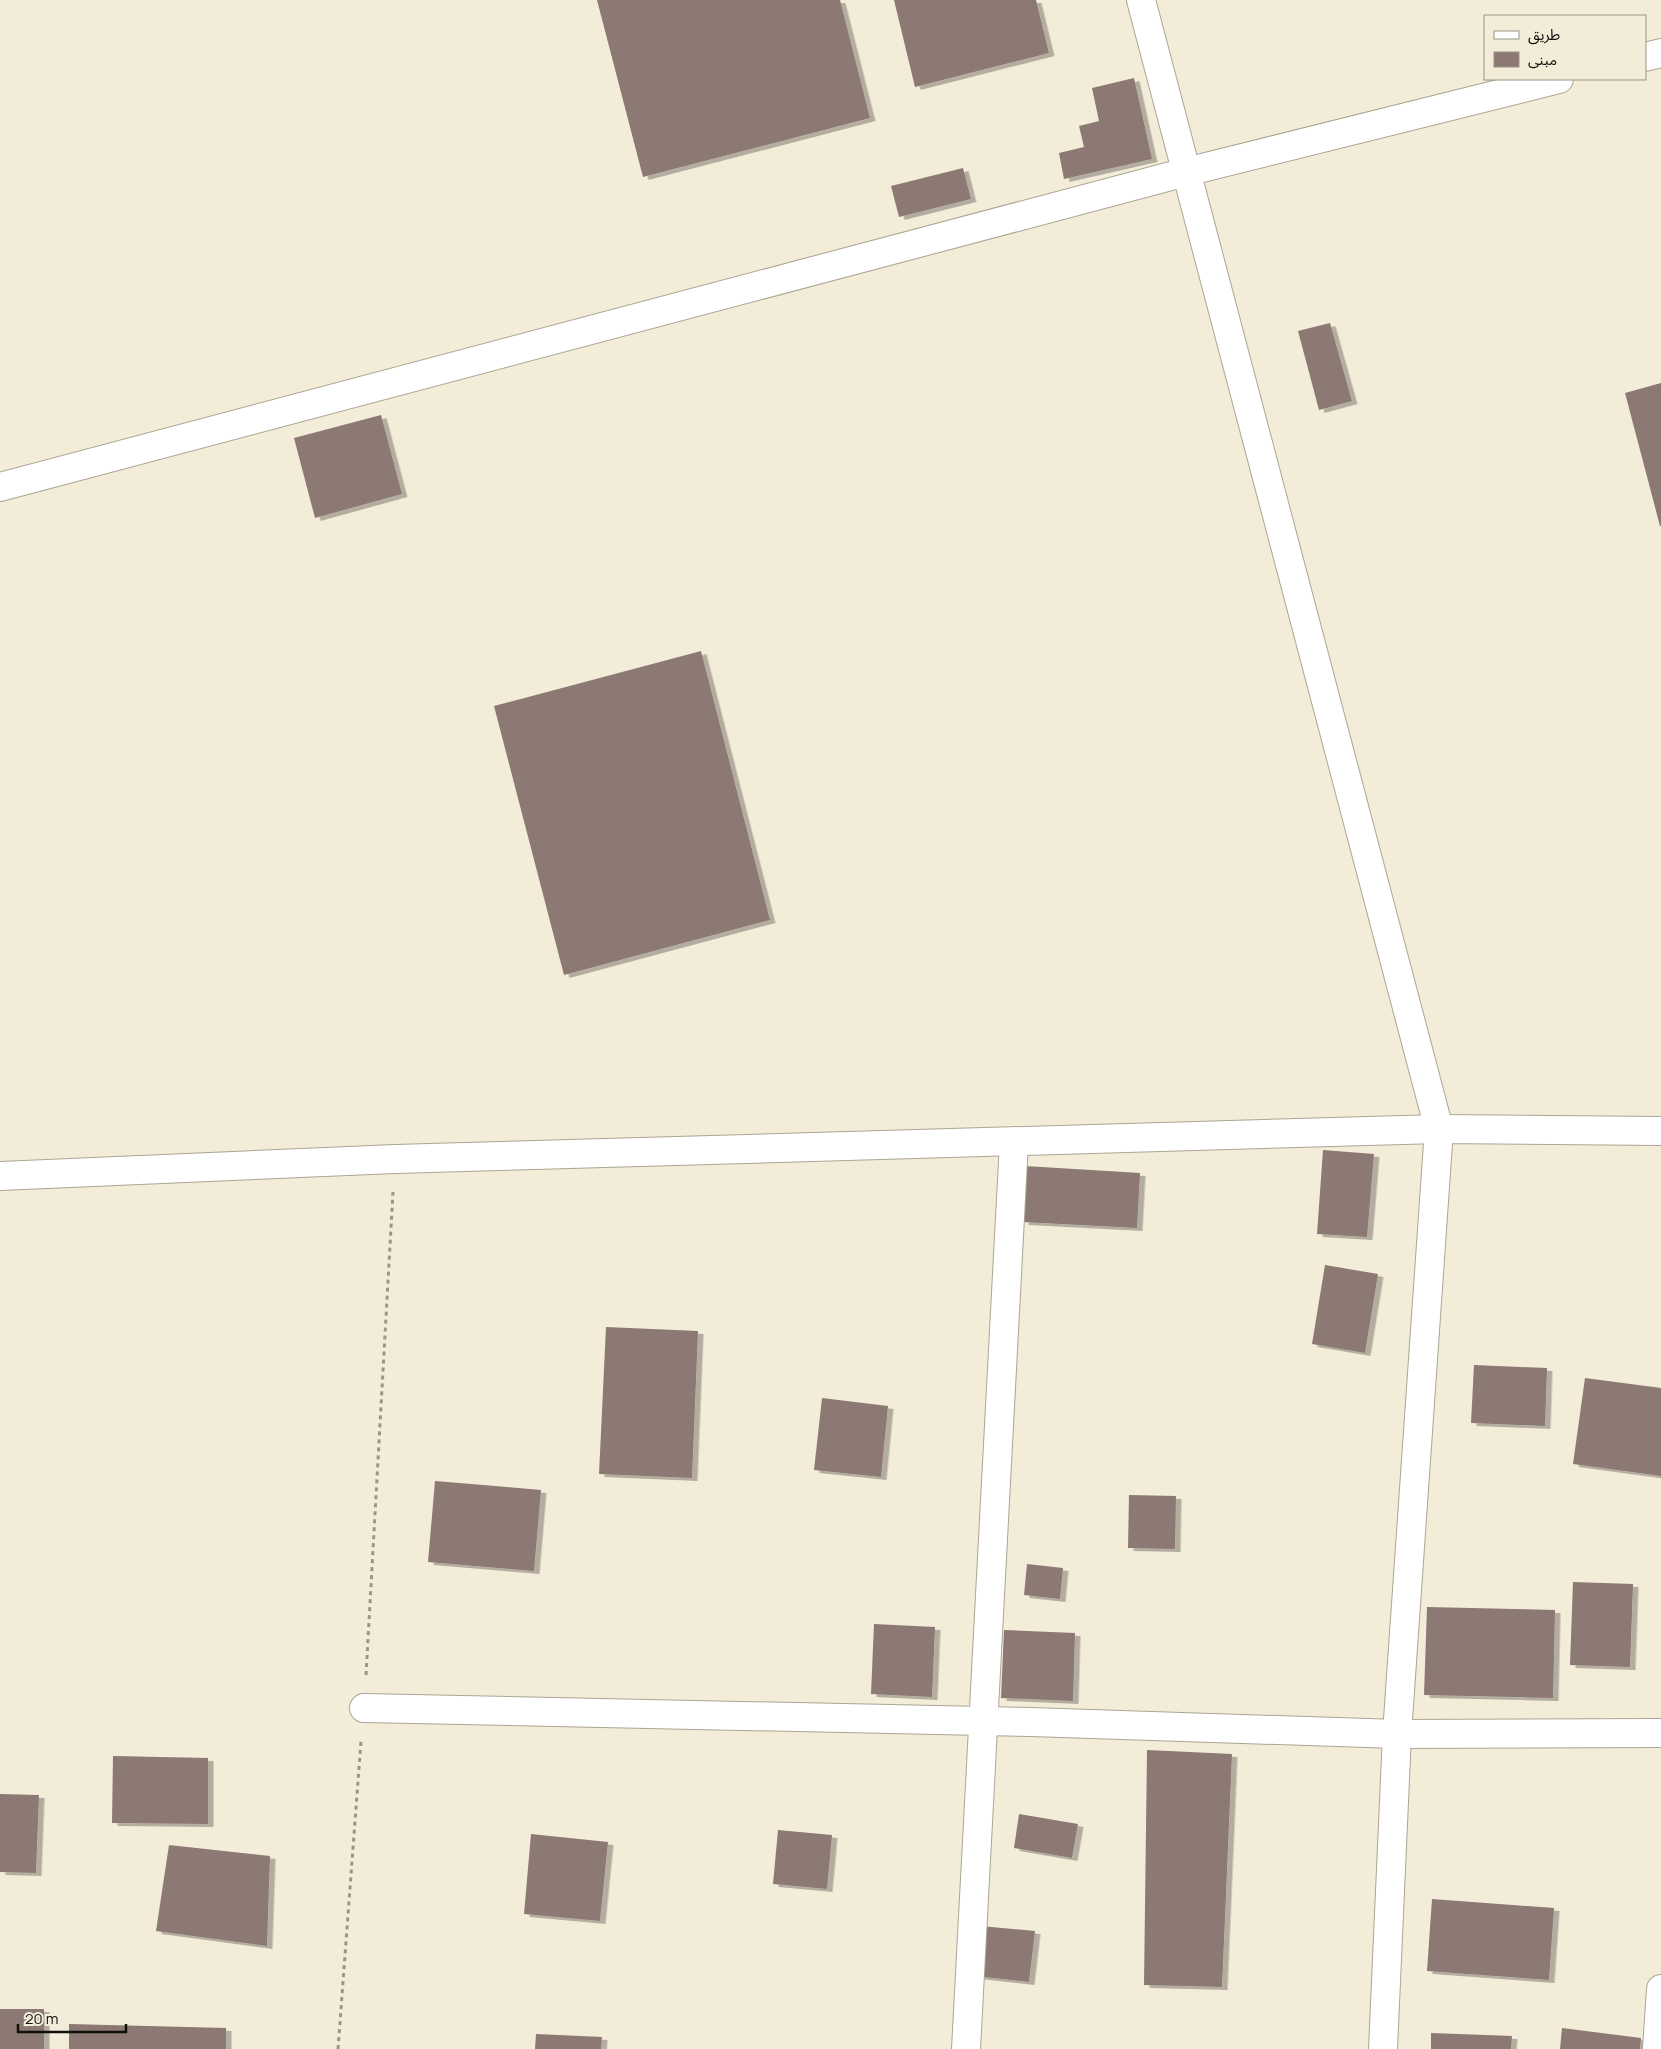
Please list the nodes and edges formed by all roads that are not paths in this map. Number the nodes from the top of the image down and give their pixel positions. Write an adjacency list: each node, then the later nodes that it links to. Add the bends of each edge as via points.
1 (1141, 0): 5 (street)
2 (1661, 53): 3 (street)
3 (1646, 57)
4 (1555, 80): 5 (street)
5 (1186, 172): 6 (street); 7 (street)
6 (0, 487)
7 (1439, 1129): 8 (street); 9 (street); 14 (street)
8 (1661, 1131)
9 (1014, 1142): 10 (street, via 395,1159); 12 (street)
10 (0, 1176)
11 (364, 1708): 12 (street)
12 (983, 1722): 14 (street); 16 (street)
13 (1661, 1733): 14 (street)
14 (1397, 1734): 17 (street)
15 (1661, 1989): 18 (street)
16 (966, 2049)
17 (1383, 2049)
18 (1657, 2049)

